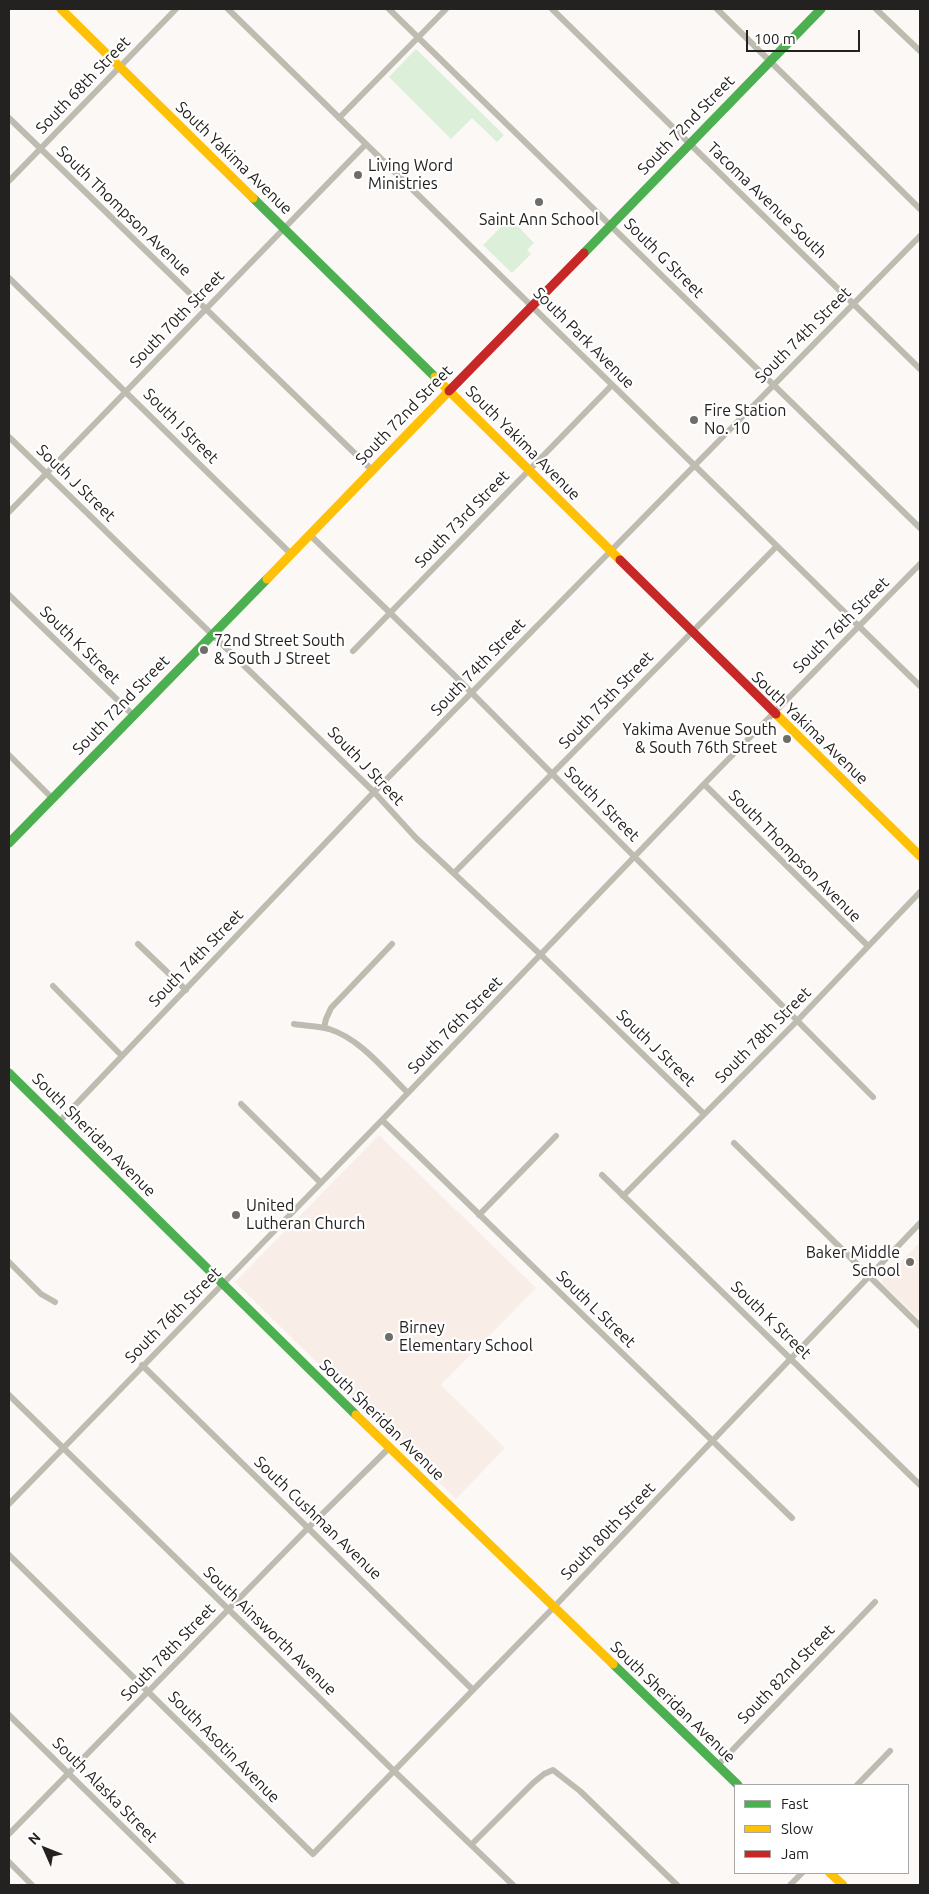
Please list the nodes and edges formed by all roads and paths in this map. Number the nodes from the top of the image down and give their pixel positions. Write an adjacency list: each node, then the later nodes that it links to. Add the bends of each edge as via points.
1 (61, 9): 13 (main road, South Yakima Avenue)
2 (176, 9): 13 (street, South 68th Street)
3 (228, 9): 15 (street, South Park Avenue)
4 (389, 9): 10 (street, South G Street)
5 (446, 9): 10 (street)
6 (552, 9): 16 (street, Tacoma Avenue South)
7 (717, 9): 12 (street)
8 (821, 9): 12 (main road, South 72nd Street)
9 (876, 9): 11 (street)
10 (418, 37): 15 (street); 21 (street, South G Street)
11 (920, 52)
12 (770, 60): 16 (main road, South 72nd Street); 20 (street)
13 (120, 66): 18 (street, South 68th Street); 22 (main road, South Yakima Avenue)
14 (9, 118): 18 (street, South Thompson Avenue)
15 (339, 118): 17 (street, South Park Avenue)
16 (689, 142): 21 (main road, South 72nd Street); 25 (street, Tacoma Avenue South)
17 (366, 144): 22 (street, South 70th Street); 26 (street, South Park Avenue)
18 (40, 149): 19 (street, South 68th Street); 27 (street, South Thompson Avenue)
19 (9, 180)
20 (920, 208)
21 (610, 224): 26 (main road, South 72nd Street); 30 (street, South G Street)
22 (284, 228): 27 (street, South 70th Street); 31 (main road, South Yakima Avenue)
23 (920, 236): 25 (street, South 74th Street)
24 (9, 278): 32 (street, South I Street)
25 (853, 304): 28 (street, Tacoma Avenue South); 30 (street, South 74th Street)
26 (531, 305): 29 (street, South Park Avenue); 31 (main road, South 72nd Street)
27 (206, 310): 32 (street, South 70th Street); 35 (street, South Thompson Avenue)
28 (920, 369)
29 (612, 385): 34 (street, South Park Avenue); 36 (street, South 73rd Street)
30 (773, 385): 34 (street, South 74th Street); 39 (street, South G Street)
31 (449, 390): 35 (main road, South 72nd Street); 36 (main road, South Yakima Avenue)
32 (126, 391): 37 (street, South 70th Street); 43 (street, South I Street)
33 (9, 437): 37 (street, South J Street)
34 (694, 465): 41 (street, South Park Avenue); 42 (street, South 74th Street)
35 (372, 470): 40 (main road, South 72nd Street)
36 (529, 470): 42 (main road, South Yakima Avenue); 46 (street, South 73rd Street)
37 (46, 473): 38 (street, South 70th Street); 49 (street, South J Street)
38 (9, 512)
39 (920, 528)
40 (309, 534): 43 (main road, South 72nd Street); 46 (street, South I Street)
41 (778, 546): 47 (street, South Park Avenue); 48 (street, South 75th Street)
42 (609, 551): 48 (main road, South Yakima Avenue); 52 (street, South 74th Street)
43 (290, 553): 49 (main road, South 72nd Street)
44 (920, 564): 47 (street, South 76th Street)
45 (9, 595): 54 (street, South K Street)
46 (389, 614): 50 (street, South 73rd Street); 52 (street, South I Street)
47 (859, 626): 51 (street, South Park Avenue); 53 (street, South 76th Street)
48 (692, 632): 53 (main road, South Yakima Avenue); 56 (street, South 75th Street)
49 (212, 633): 54 (main road, South 72nd Street); 58 (street, South J Street)
50 (353, 651)
51 (920, 686)
52 (471, 693): 56 (street, South I Street); 58 (street, South 74th Street)
53 (774, 713): 57 (street, South 76th Street); 62 (main road, South Yakima Avenue)
54 (133, 715): 59 (main road, South 72nd Street)
55 (9, 755): 59 (street)
56 (552, 774): 61 (street, South I Street); 63 (street, South 75th Street)
57 (704, 784): 61 (street, South 76th Street); 67 (street, South Thompson Avenue)
58 (374, 792): 63 (street, South J Street); 70 (street, South 74th Street)
59 (52, 798): 60 (main road, South 72nd Street)
60 (9, 843)
61 (635, 856): 68 (street, South 76th Street); 71 (street, South I Street)
62 (920, 856)
63 (454, 873): 68 (street, South J Street)
64 (920, 892): 67 (street, South 78th Street)
65 (138, 944): 70 (street)
66 (392, 944): 73 (street, via 331,1008)
67 (868, 946): 71 (street, South 78th Street)
68 (541, 955): 76 (street, South 76th Street); 79 (street, South J Street)
69 (53, 986): 74 (street)
70 (186, 990): 74 (street, South 74th Street)
71 (798, 1021): 77 (street, South I Street); 79 (street, South 78th Street)
72 (294, 1024): 73 (street)
73 (324, 1028): 76 (street, via 354,1043)
74 (122, 1056): 81 (street, South 74th Street)
75 (9, 1073): 81 (main road, South Sheridan Avenue)
76 (408, 1093): 80 (street, South 76th Street)
77 (873, 1097)
78 (241, 1104): 85 (street)
79 (704, 1114): 86 (street, South 78th Street)
80 (382, 1120): 85 (street, South 76th Street); 87 (street, South L Street)
81 (59, 1122): 91 (main road, South Sheridan Avenue)
82 (556, 1136): 87 (street)
83 (734, 1144): 90 (street)
84 (602, 1175): 86 (street, South K Street)
85 (321, 1183): 91 (street, South 76th Street)
86 (623, 1196): 94 (street, South K Street)
87 (480, 1215): 97 (street, South L Street)
88 (920, 1223): 90 (street, South 80th Street)
89 (9, 1262): 92 (street, via 41,1294)
90 (869, 1276): 93 (street); 94 (street, South 80th Street)
91 (223, 1284): 95 (street, South 76th Street); 99 (main road, South Sheridan Avenue)
92 (55, 1302)
93 (920, 1326)
94 (791, 1360): 97 (street, South 80th Street); 100 (street, South K Street)
95 (142, 1365): 98 (street, South 76th Street); 103 (street, South Cushman Avenue)
96 (9, 1395): 98 (street, South Ainsworth Avenue)
97 (713, 1441): 102 (street, South L Street); 106 (street, South 80th Street)
98 (62, 1448): 101 (street, South 76th Street); 107 (street, South Ainsworth Avenue)
99 (389, 1448): 103 (street, South 78th Street); 106 (main road, South Sheridan Avenue)
100 (920, 1485)
101 (9, 1504)
102 (792, 1518)
103 (308, 1528): 107 (street, South 78th Street); 108 (street, South Cushman Avenue)
104 (9, 1555): 109 (street, South Asotin Avenue)
105 (875, 1602): 112 (street, South 82nd Street)
106 (554, 1607): 108 (street, South 80th Street); 112 (main road, South Sheridan Avenue)
107 (229, 1610): 109 (street, South 78th Street); 113 (street, South Ainsworth Avenue)
108 (473, 1690): 113 (street, South 80th Street)
109 (149, 1692): 114 (street, South 78th Street); 119 (street, South Asotin Avenue)
110 (9, 1715): 114 (street, South Alaska Street)
111 (890, 1751): 116 (street)
112 (718, 1766): 115 (main road, South Sheridan Avenue)
113 (393, 1770): 118 (street, South Ainsworth Avenue); 119 (street, South 80th Street)
114 (68, 1773): 117 (street, South 78th Street); 124 (street, South Alaska Street)
115 (737, 1784)
116 (858, 1784)
117 (9, 1834)
118 (471, 1845): 125 (street, South Ainsworth Avenue); 126 (street, via 533,1783 553,1770 580,1791)
119 (312, 1854)
120 (9, 1862): 123 (street)
121 (801, 1874): 127 (street)
122 (831, 1874): 128 (main road)
123 (32, 1885)
124 (182, 1885)
125 (513, 1885)
126 (677, 1885)
127 (790, 1885)
128 (843, 1885)

